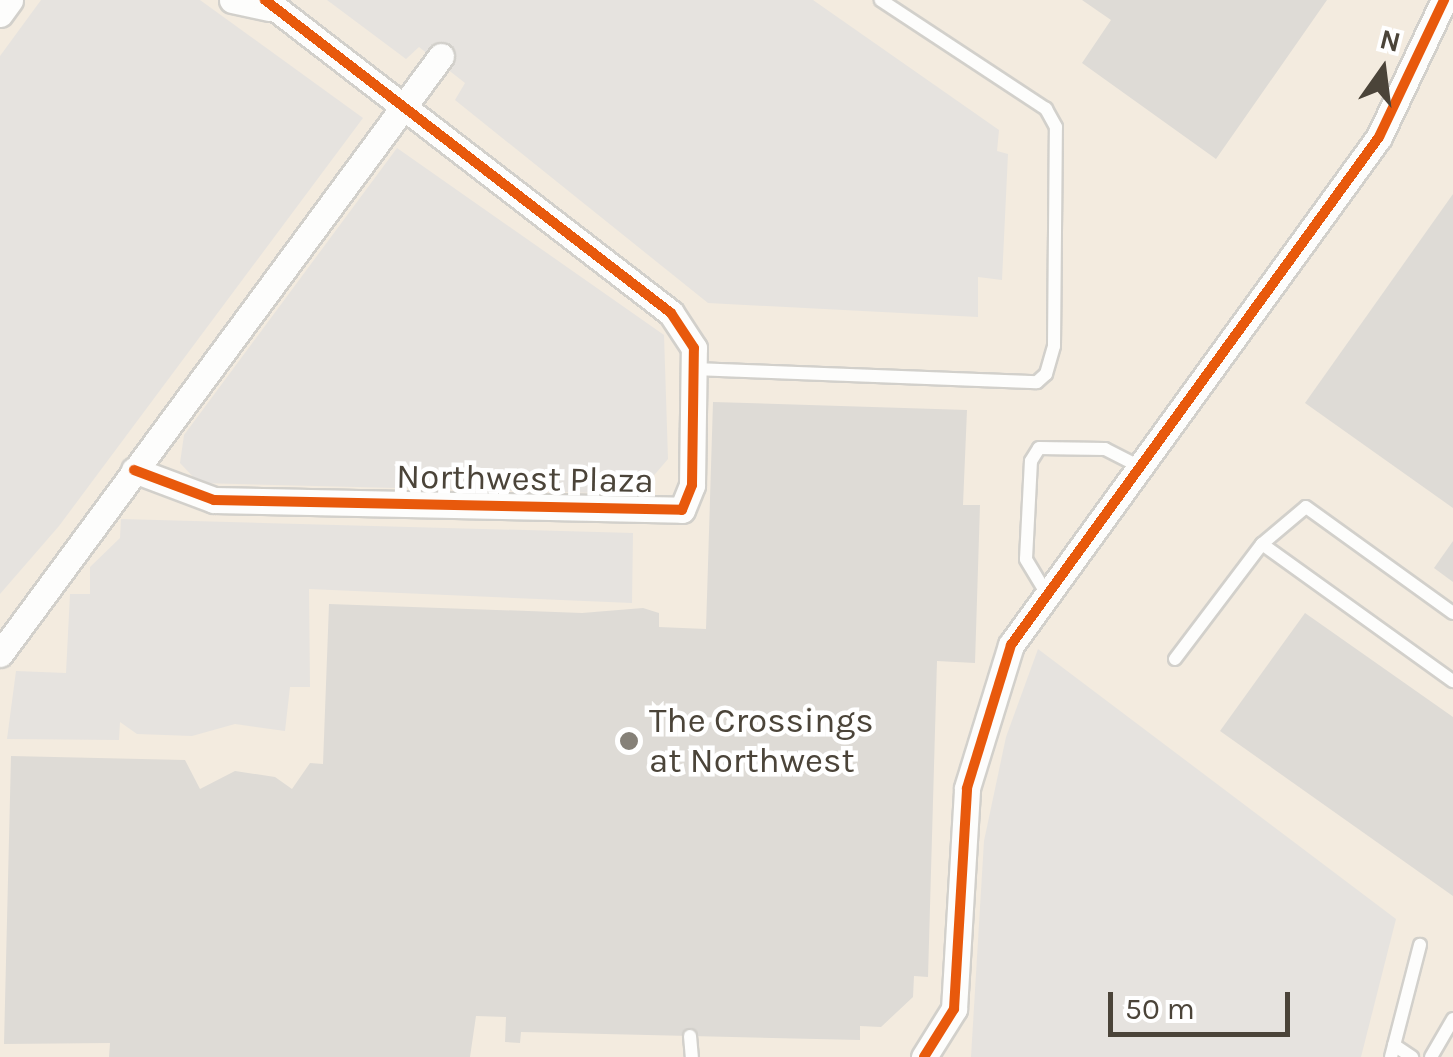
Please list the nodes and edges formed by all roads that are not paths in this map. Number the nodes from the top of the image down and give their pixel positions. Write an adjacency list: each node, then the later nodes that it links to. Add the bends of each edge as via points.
1 (10, 0): 6 (street)
2 (232, 0): 5 (street, Northwest Plaza)
3 (880, 0): 9 (lane, via 1046,109 1056,127 1054,346 1046,374 1037,382)
4 (1444, 0): 10 (street, via 1378,136)
5 (267, 4): 8 (street, Northwest Plaza)
6 (0, 14)
7 (441, 56): 8 (street)
8 (402, 108): 9 (street, Northwest Plaza, via 672,313 694,348); 11 (street)
9 (694, 369): 11 (street, Northwest Plaza, via 692,485 682,510 214,500)
10 (1139, 466): 13 (street); 13 (lane, via 1105,449 1039,448 1031,461 1026,560)
11 (134, 470): 15 (street)
12 (1262, 544): 14 (lane, via 1306,508); 16 (lane); 17 (lane)
13 (1045, 591): 23 (street, via 1011,645 973,755 954,1010)
14 (1453, 613)
15 (0, 654)
16 (1175, 659)
17 (1453, 682)
18 (1420, 945): 21 (lane)
19 (1453, 1020): 25 (lane)
20 (690, 1036): 22 (lane)
21 (1393, 1051): 24 (lane)
22 (692, 1057)
23 (924, 1057)
24 (1412, 1057)
25 (1431, 1057)

